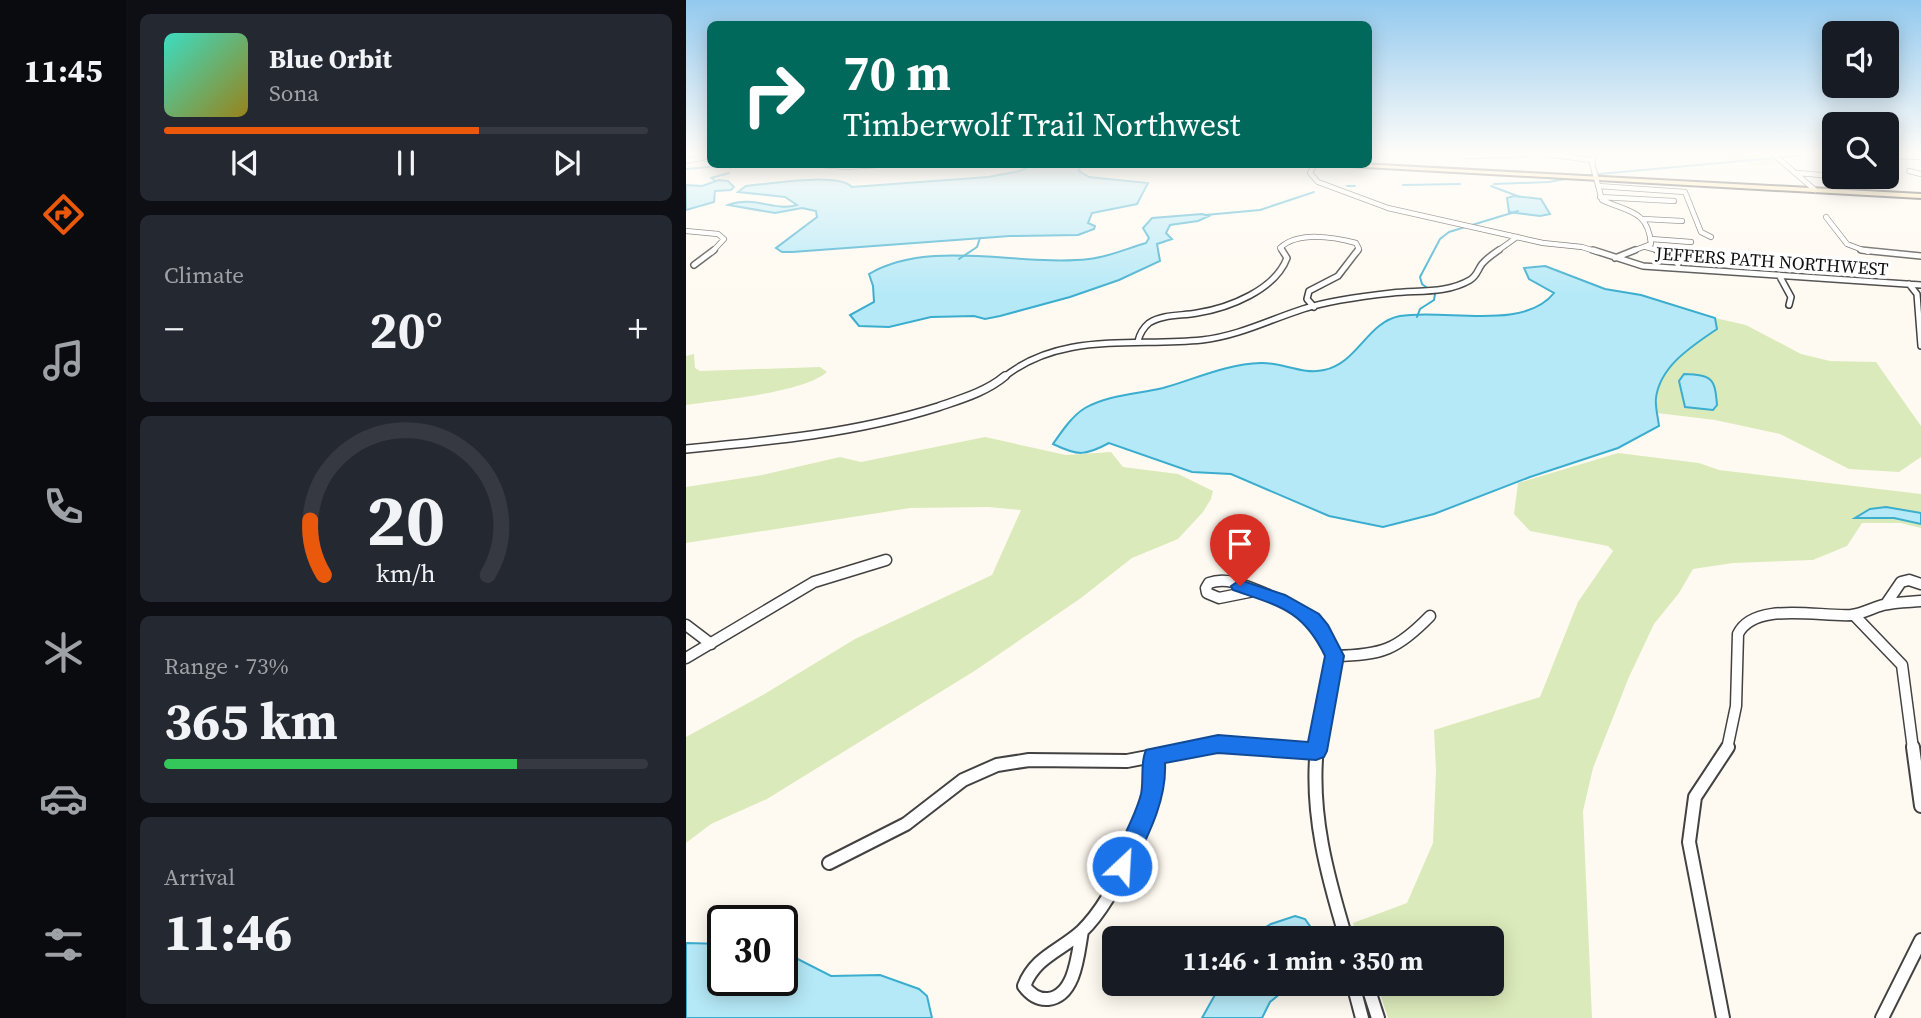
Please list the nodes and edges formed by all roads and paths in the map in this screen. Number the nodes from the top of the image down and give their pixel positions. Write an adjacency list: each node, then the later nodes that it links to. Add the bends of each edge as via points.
1 (1368, 202): 8 (street, JEFFERS PATH NORTHWEST)
2 (1606, 202): 5 (street)
3 (1689, 202): 9 (street, via 1701,232)
4 (1826, 217): 13 (street, via 1852,246)
5 (1644, 219): 6 (street); 10 (street)
6 (1682, 221)
7 (686, 231): 16 (street, via 724,239)
8 (1517, 237): 14 (street, JEFFERS PATH NORTHWEST, via 1583,247); 21 (street, via 1460,285)
9 (1711, 237)
10 (1651, 239): 11 (street); 12 (street)
11 (1691, 242)
12 (1646, 247): 14 (street); 15 (street, via 1667,253)
13 (1921, 256)
14 (1615, 258): 17 (street, JEFFERS PATH NORTHWEST, via 1658,268)
15 (1678, 264)
16 (694, 265)
17 (1779, 275): 18 (street, JEFFERS PATH NORTHWEST); 20 (street, via 1791,297)
18 (1909, 284): 19 (street, JEFFERS PATH NORTHWEST); 22 (street, via 1917,294)
19 (1921, 285)
20 (1789, 305)
21 (1314, 307): 23 (street, via 1230,337); 23 (street, via 1307,299 1309,291 1344,270 1359,249 1356,243 1327,238 1284,242 1280,248 1286,265 1277,277 1208,311 1160,318 1142,329)
22 (1919, 317): 24 (street)
23 (1138, 341): 25 (street, via 1045,354 968,397 853,429)
24 (1921, 346)
25 (686, 449)
26 (886, 560): 34 (street, via 814,582)
27 (1921, 584): 30 (street, via 1901,582)
28 (1254, 592): 35 (street, via 1279,599 1312,618)
29 (1921, 601): 30 (street)
30 (1886, 604): 31 (street)
31 (1854, 615): 39 (street, via 1902,666); 48 (street, via 1773,614 1752,618 1742,624 1738,634 1733,733 1717,767 1701,783 1689,827 1689,850)
32 (1430, 616): 35 (street, via 1391,650)
33 (686, 625): 34 (street)
34 (711, 644): 36 (street)
35 (1335, 656): 37 (street)
36 (686, 658)
37 (1316, 751): 38 (street, via 1218,744); 41 (street, via 1320,843)
38 (1154, 756): 40 (street, via 1110,763 1029,760 997,765 964,780 906,824); 42 (street, via 1155,781 1142,821 1112,888)
39 (1921, 806)
40 (829, 863)
41 (1343, 926)
42 (1082, 931): 42 (street, via 1027,974 1024,986 1028,992 1051,1000 1064,993)
43 (1921, 940): 49 (street)
44 (1356, 996): 46 (street)
45 (1371, 996): 47 (street)
46 (1362, 1018)
47 (1378, 1018)
48 (1723, 1018)
49 (1882, 1018)

